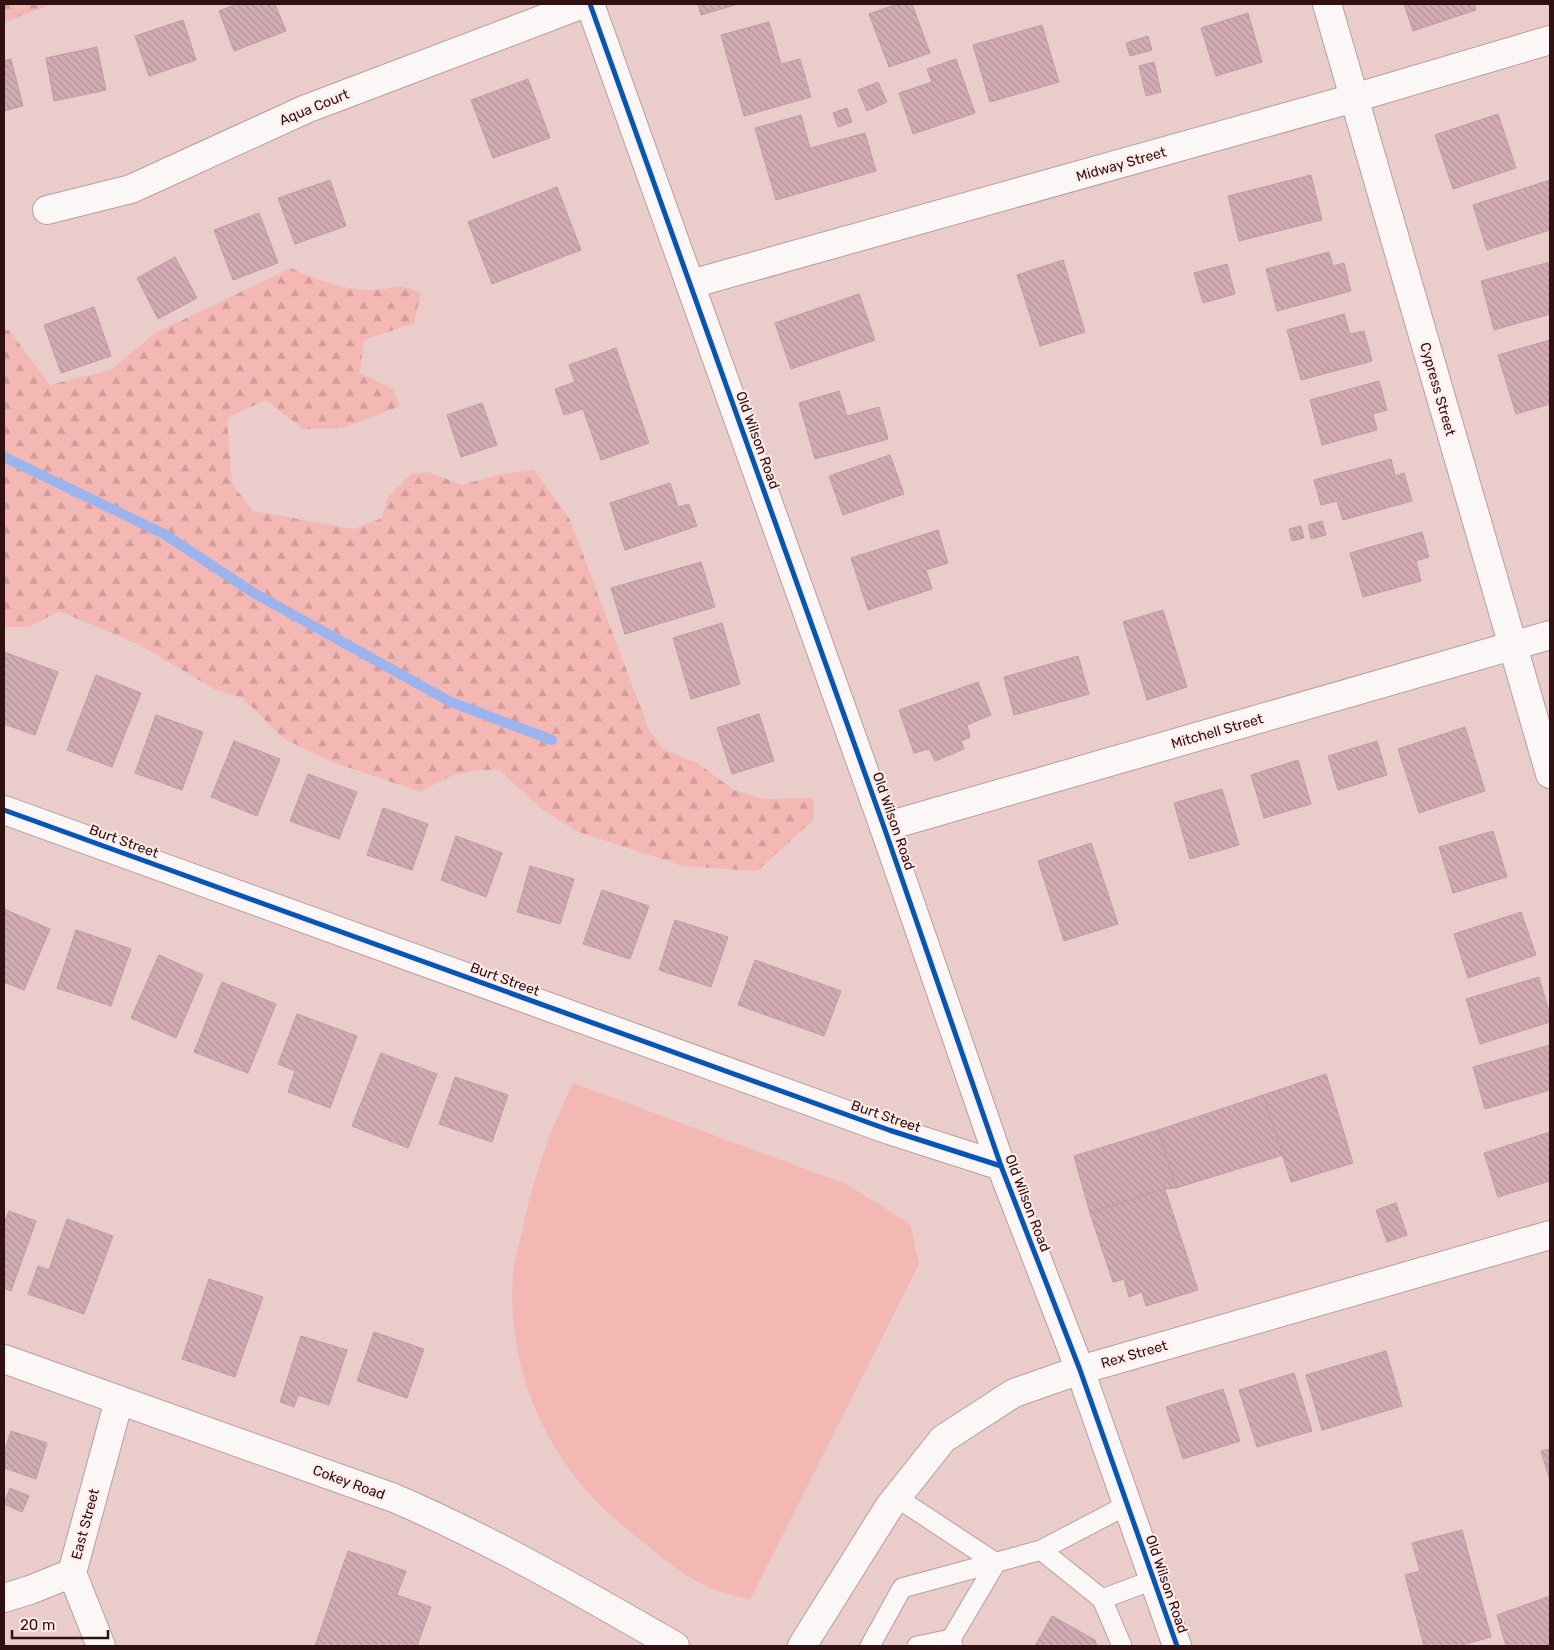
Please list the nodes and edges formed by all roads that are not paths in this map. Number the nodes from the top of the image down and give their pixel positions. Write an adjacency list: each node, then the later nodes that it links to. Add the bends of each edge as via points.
1 (583, 4): 6 (street, Aqua Court, via 306,109 130,189)
2 (590, 4): 7 (street, Old Wilson Road)
3 (1327, 4): 5 (street, Cypress Street)
4 (1550, 40): 5 (street, Midway Street)
5 (1354, 98): 7 (street, Midway Street); 9 (street, Cypress Street)
6 (47, 210)
7 (691, 284): 12 (street, Old Wilson Road)
8 (1550, 635): 9 (street, Mitchell Street)
9 (1514, 646): 10 (street, Cypress Street); 12 (street, Mitchell Street)
10 (1550, 774)
11 (4, 810): 13 (street, Burt Street, via 889,1130)
12 (884, 827): 13 (street, Old Wilson Road)
13 (1001, 1166): 16 (street, Old Wilson Road)
14 (1550, 1235): 16 (street, Rex Street)
15 (4, 1359): 17 (street, Cokey Road)
16 (1080, 1370): 18 (street, Rex Street, via 1014,1393 978,1415 943,1440); 19 (street, Old Wilson Road)
17 (119, 1400): 22 (street, East Street); 28 (street, Cokey Road, via 394,1498 454,1524)
18 (896, 1497): 21 (lane); 29 (street, Rex Street)
19 (1127, 1505): 20 (lane); 23 (street, Old Wilson Road)
20 (1041, 1550): 21 (lane); 25 (lane)
21 (996, 1563): 26 (lane); 30 (lane, via 902,1588)
22 (72, 1573): 24 (street); 27 (street, East Street)
23 (1153, 1580): 25 (lane); 33 (street, Old Wilson Road)
24 (4, 1598)
25 (1102, 1599): 32 (lane)
26 (950, 1644): 31 (lane)
27 (101, 1646)
28 (675, 1646)
29 (802, 1646)
30 (870, 1646)
31 (917, 1646)
32 (1122, 1646)
33 (1177, 1646)

